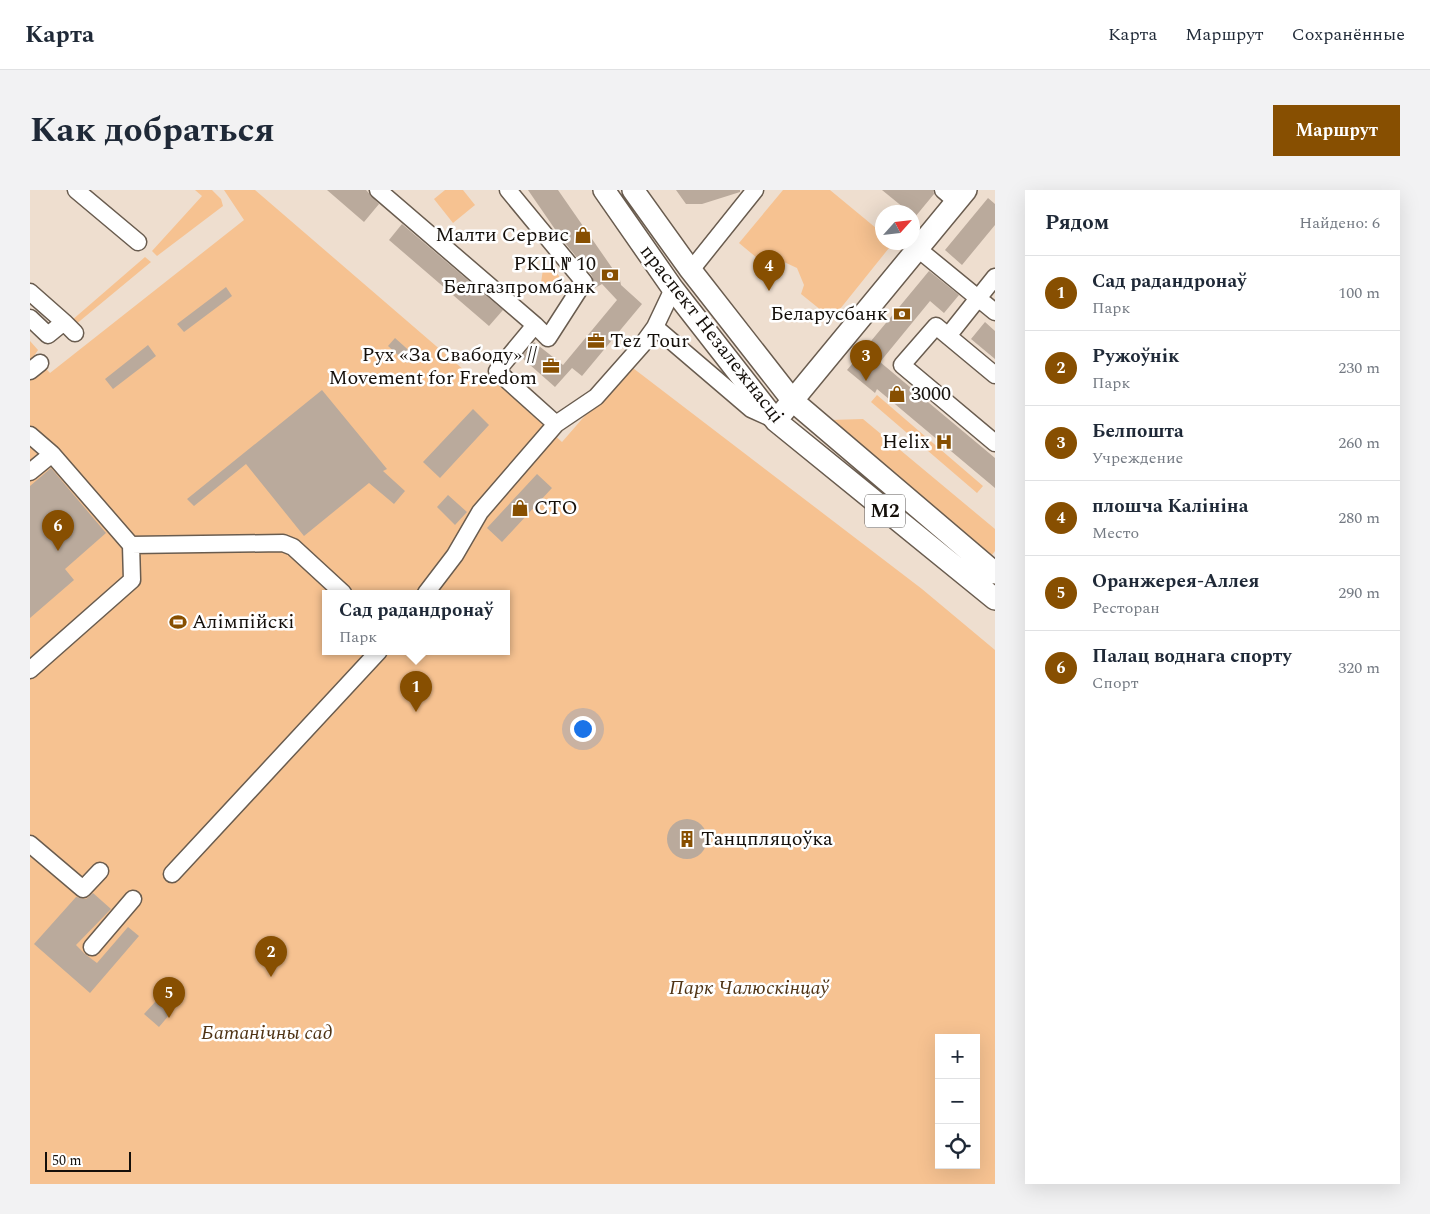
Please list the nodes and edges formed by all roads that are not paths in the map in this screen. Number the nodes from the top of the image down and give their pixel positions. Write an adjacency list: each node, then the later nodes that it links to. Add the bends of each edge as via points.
1 (76, 190): 8 (street)
2 (378, 190): 20 (street)
3 (508, 190): 20 (street, via 584,282 548,338)
4 (604, 190): 14 (main road, праспект Незалежнасці / М2)
5 (633, 190): 12 (main road, праспект Незалежнасці / М2)
6 (755, 190): 12 (street, via 695,266)
7 (955, 194): 9 (main road)
8 (138, 242)
9 (920, 246)
10 (917, 250): 24 (main road)
11 (919, 250): 16 (street)
12 (688, 268): 24 (main road, праспект Незалежнасці / М2)
13 (995, 277): 16 (street)
14 (673, 289): 17 (main road, праспект Незалежнасці / М2); 21 (street)
15 (30, 292): 19 (street, via 70,327 48,335)
16 (978, 298): 18 (street); 22 (street)
17 (687, 308): 21 (street); 25 (main road, праспект Незалежнасці / М2)
18 (995, 312)
19 (30, 318)
20 (535, 325): 26 (street, via 497,371)
21 (656, 326): 25 (street, via 752,409); 26 (street, via 596,397)
22 (948, 336): 23 (street); 28 (street, via 936,326 902,366)
23 (995, 375)
24 (793, 401): 25 (main road); 32 (main road, праспект Незалежнасці / М2)
25 (776, 421): 35 (main road, праспект Незалежнасці / М2)
26 (556, 424): 34 (street, via 480,512 464,542)
27 (30, 435): 29 (street)
28 (995, 442)
29 (52, 454): 30 (street); 31 (street)
30 (30, 472)
31 (131, 545): 33 (street, via 283,543 293,548); 37 (street, via 132,580)
32 (995, 573)
33 (340, 590)
34 (428, 590)
35 (995, 599)
36 (375, 655): 40 (street)
37 (30, 670)
38 (30, 844): 39 (street, via 82,888)
39 (100, 871)
40 (172, 874)
41 (133, 899): 42 (street)
42 (92, 947)

